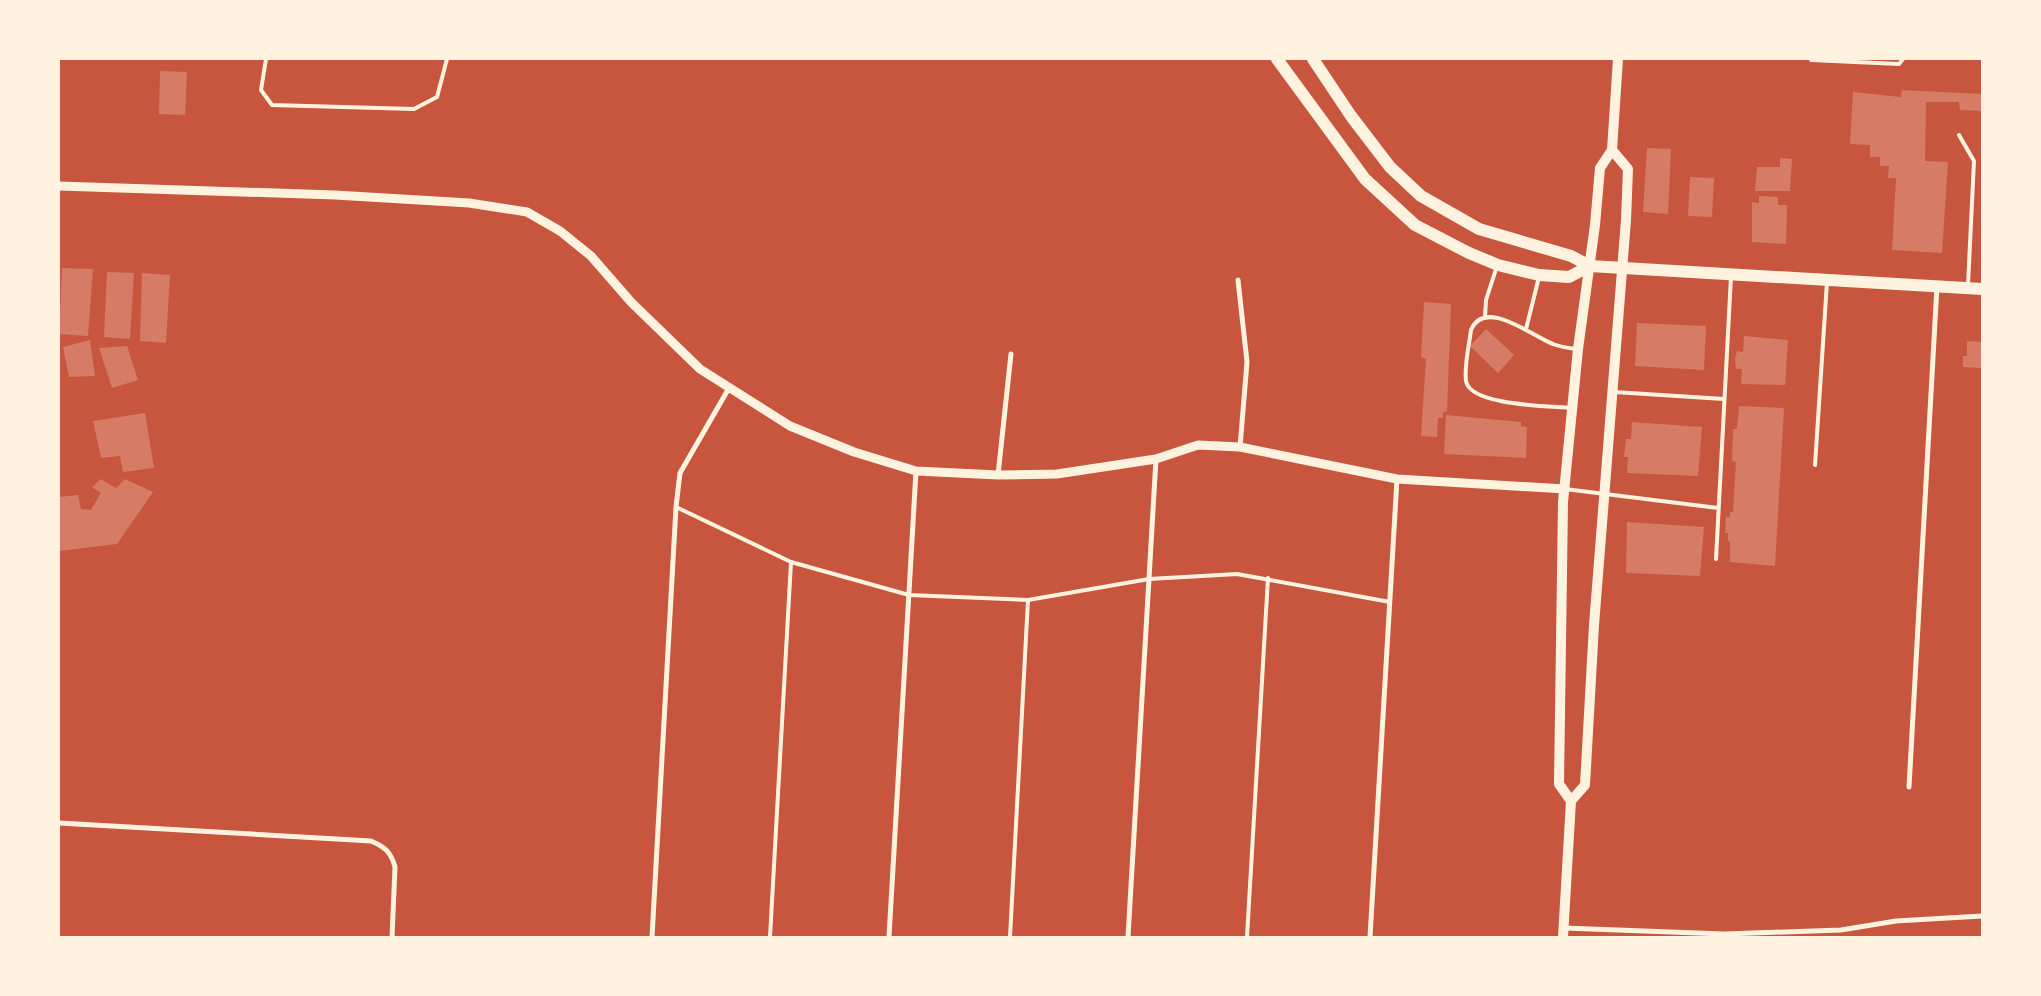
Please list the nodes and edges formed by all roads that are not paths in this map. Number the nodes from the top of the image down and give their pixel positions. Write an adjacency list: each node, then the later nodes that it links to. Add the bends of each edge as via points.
1 (266, 59): 2 (lane, via 261,90 272,105 414,109 437,98)
2 (447, 59)
3 (1277, 59): 11 (main road, via 1365,179 1415,225)
4 (1313, 59): 12 (main road, via 1390,167 1421,196 1479,229 1571,256)
5 (1618, 59): 9 (main road)
6 (1903, 59): 7 (lane, via 1899,64)
7 (1811, 60)
8 (1959, 135): 19 (lane, via 1974,161)
9 (1612, 150): 12 (main road, via 1600,168); 13 (main road, via 1628,169)
10 (59, 186): 25 (street, via 336,195 470,203 527,212 560,231 591,256 631,302 700,368)
11 (1498, 265): 15 (main road); 21 (lane, via 1486,300)
12 (1590, 266): 13 (main road); 15 (main road, via 1569,277); 23 (main road)
13 (1622, 268): 14 (main road); 26 (main road)
14 (1731, 274): 17 (main road); 27 (lane)
15 (1539, 275): 22 (lane)
16 (1238, 280): 29 (street, via 1247,362)
17 (1827, 280): 18 (main road); 31 (lane)
18 (1937, 286): 19 (main road); 46 (street)
19 (1968, 288): 20 (main road)
20 (1982, 289)
21 (1485, 317): 22 (lane); 28 (lane, via 1474,323 1470,330 1466,382 1472,392 1492,400)
22 (1526, 328): 23 (lane, via 1553,344)
23 (1578, 350): 28 (main road)
24 (1011, 354): 33 (street)
25 (729, 388): 32 (street, via 790,426 854,452); 37 (street, via 680,473)
26 (1612, 392): 27 (lane); 36 (main road)
27 (1724, 399): 38 (lane)
28 (1572, 408): 35 (main road)
29 (1240, 447): 30 (street, via 1198,445); 34 (street)
30 (1156, 459): 33 (street, via 1057,474); 42 (street)
31 (1815, 465)
32 (916, 471): 33 (street); 43 (street)
33 (998, 475)
34 (1397, 479): 35 (street); 45 (street)
35 (1565, 489): 36 (lane); 47 (main road, via 1559,784)
36 (1603, 494): 38 (lane); 47 (main road, via 1585,786)
37 (676, 507): 40 (lane); 52 (street)
38 (1718, 508): 39 (lane)
39 (1716, 559)
40 (791, 562): 43 (lane); 53 (lane)
41 (1268, 578): 42 (lane, via 1237,574); 45 (lane); 57 (lane)
42 (1149, 579): 44 (lane); 56 (street)
43 (909, 595): 44 (lane); 54 (street)
44 (1028, 600): 55 (lane)
45 (1390, 602): 58 (street)
46 (1909, 787)
47 (1571, 801): 50 (main road)
48 (59, 823): 51 (street, via 371,841 384,846 392,855 395,867)
49 (1982, 916): 50 (street, via 1896,922 1841,930 1724,934)
50 (1563, 933)
51 (392, 937)
52 (652, 937)
53 (770, 937)
54 (889, 937)
55 (1010, 937)
56 (1128, 937)
57 (1247, 937)
58 (1370, 937)

